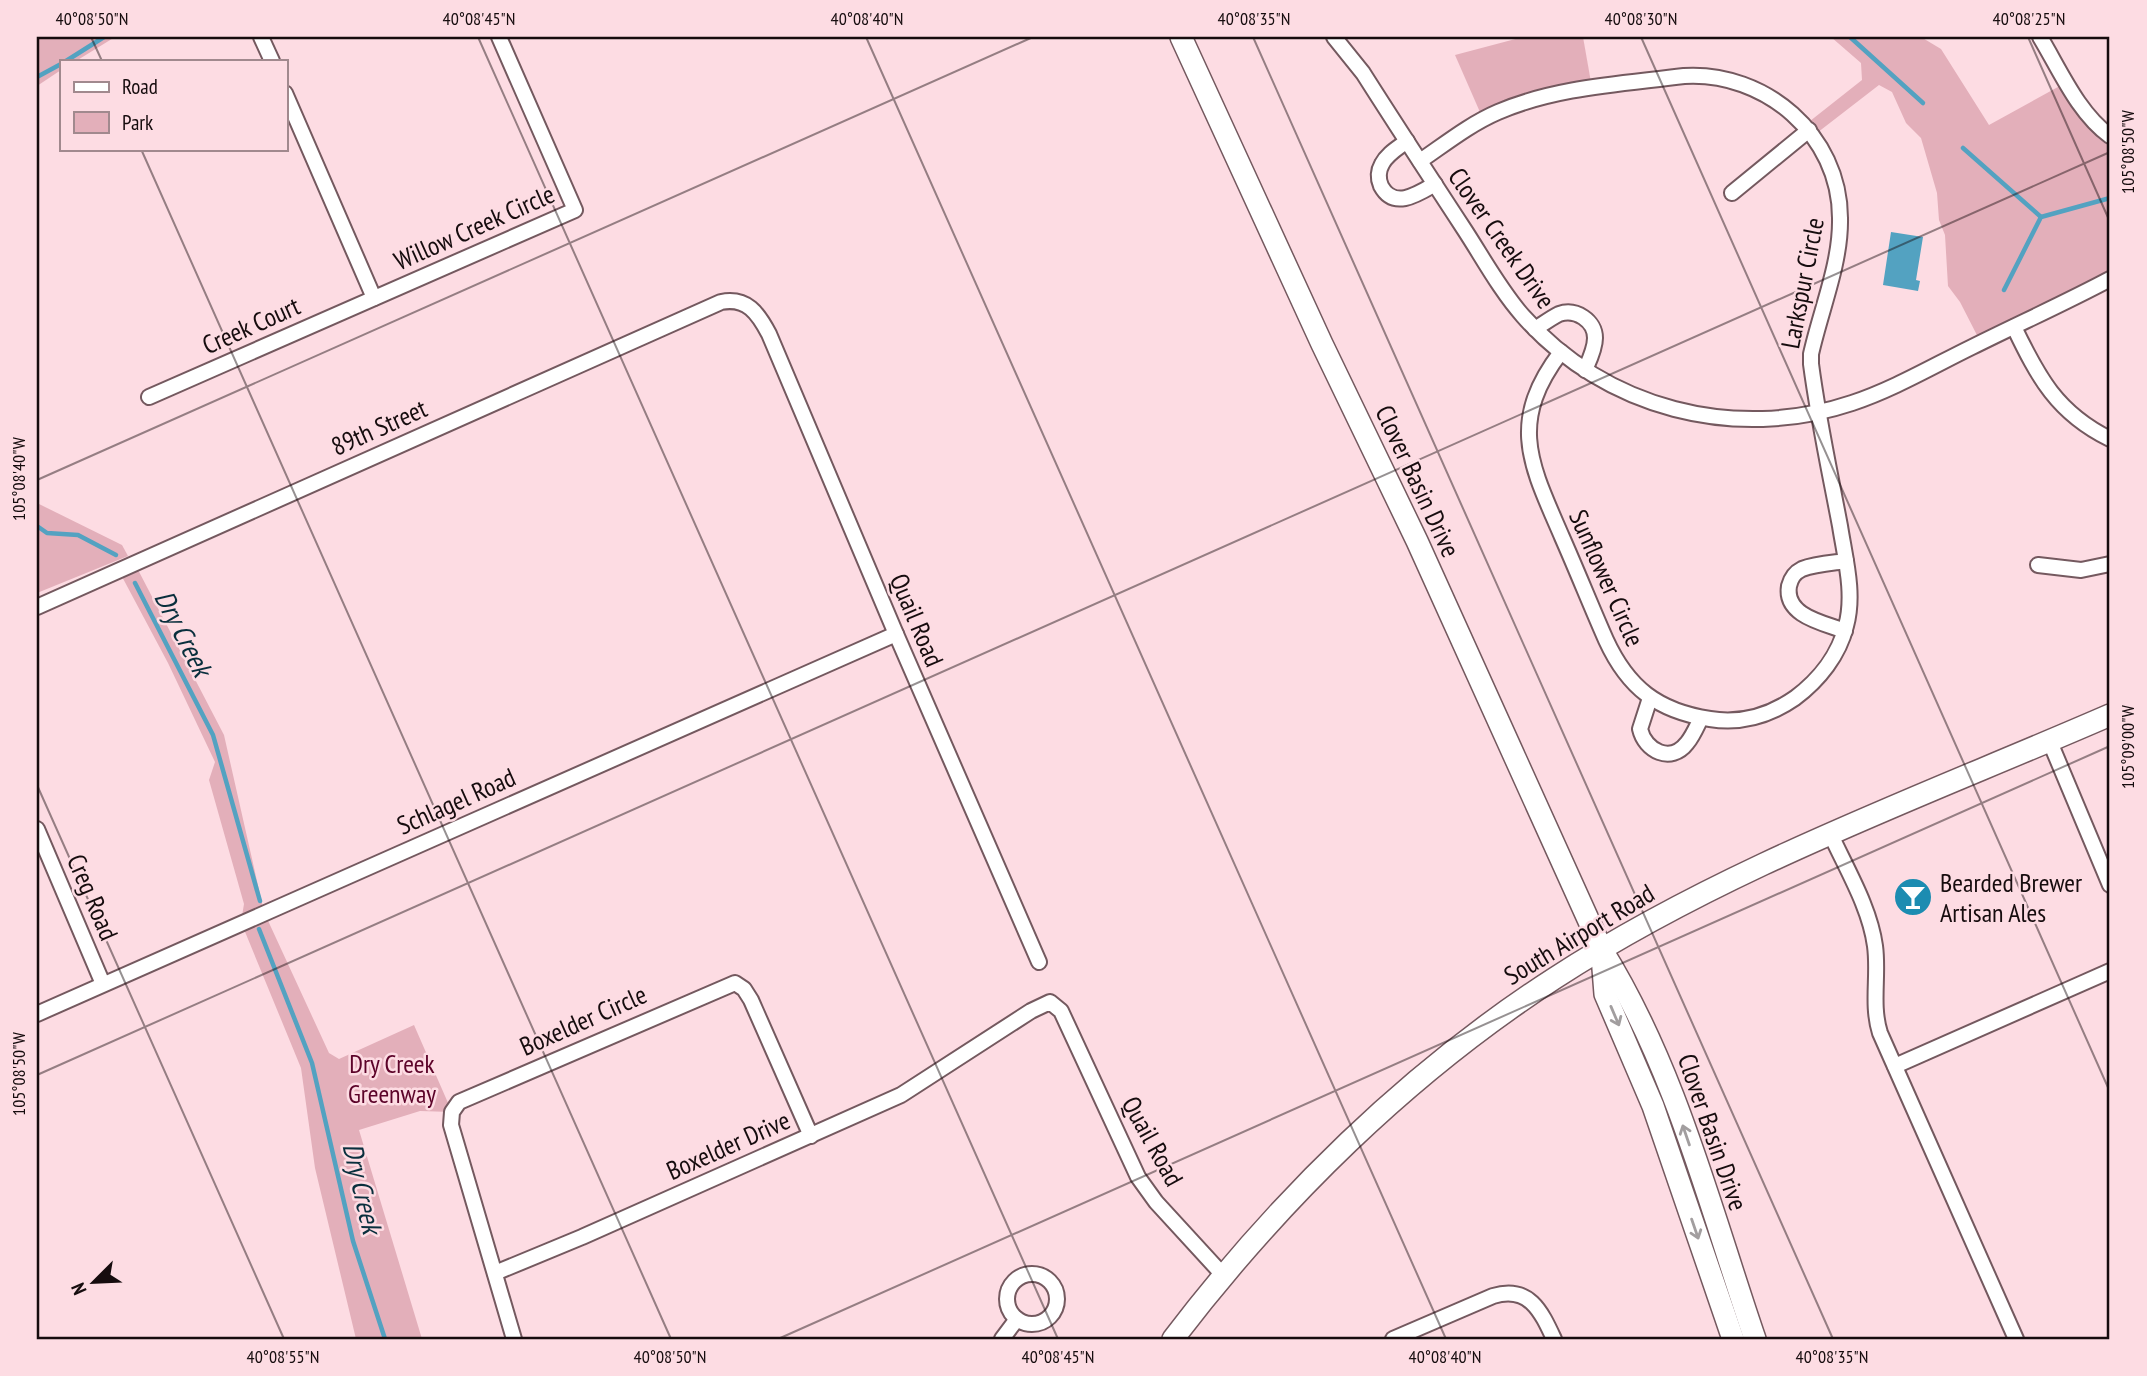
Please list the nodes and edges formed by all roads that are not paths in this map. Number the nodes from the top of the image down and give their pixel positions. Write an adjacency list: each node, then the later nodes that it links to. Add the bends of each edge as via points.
1 (261, 37): 6 (street)
2 (499, 37): 15 (street, Willow Creek Circle, via 575,211)
3 (1334, 37): 10 (street, Clover Creek Drive)
4 (2040, 37): 9 (street, via 2089,117)
5 (1187, 39): 37 (street, Clover Basin Drive, via 1322,344 1417,541)
6 (272, 60)
7 (287, 98): 15 (street)
8 (1809, 130): 11 (street, Larkspur Circle, via 1783,104 1741,84 1712,76 1684,76 1531,100 1483,119); 13 (street); 22 (street, Larkspur Circle, via 1828,163 1840,212 1834,264 1811,354)
9 (2110, 136)
10 (1407, 141): 11 (street, Clover Creek Drive); 12 (street, via 1380,166 1381,186 1398,199)
11 (1420, 161): 12 (street, Clover Creek Drive)
12 (1435, 184): 18 (street, Clover Creek Drive, via 1512,303)
13 (1732, 193)
14 (2110, 279): 17 (street, Clover Creek Drive)
15 (374, 298): 21 (street, Creek Court)
16 (744, 303): 27 (street, 89th Street, via 721,302); 29 (street, Quail Road, via 757,313 769,334)
17 (2014, 327): 22 (street, Clover Creek Drive, via 1876,394); 23 (street, via 2053,397)
18 (1535, 329): 19 (street, Clover Creek Drive); 20 (street, via 1564,313 1587,319 1595,339)
19 (1560, 352): 20 (street, Clover Creek Drive); 30 (street, Sunflower Circle, via 1541,380 1531,414 1533,468 1615,659)
20 (1585, 370): 22 (street, Clover Creek Drive, via 1642,399 1704,417 1756,421)
21 (149, 397)
22 (1820, 412): 24 (street, Sunflower Circle)
23 (2110, 439)
24 (1846, 561): 28 (street, Sunflower Circle, via 1849,600); 28 (street, via 1798,571 1789,589 1800,612)
25 (2110, 564): 26 (street, via 2081,570)
26 (2038, 565)
27 (37, 607)
28 (1845, 631): 32 (street, Sunflower Circle, via 1824,669 1786,704 1744,720)
29 (895, 634): 38 (street, Quail Road); 40 (street, Schlagel Road)
30 (1650, 698): 32 (street, Sunflower Circle); 32 (street, via 1641,733 1648,746 1661,754 1685,746)
31 (2110, 715): 33 (street, South Airport Road)
32 (1701, 718)
33 (2050, 741): 35 (street, South Airport Road); 36 (street)
34 (37, 829): 40 (street, Creg Road)
35 (1831, 835): 37 (street, South Airport Road, via 1688,901); 43 (street, via 1873,935 1877,1021)
36 (2110, 885)
37 (1602, 950): 46 (street, South Airport Road, via 1494,1020 1424,1074 1287,1203); 53 (street, Clover Basin Drive, one-way to 53, via 1605,993 1653,1106); 54 (street, Clover Basin Drive, one-way to 37, via 1675,1100)
38 (1039, 962)
39 (2110, 971): 43 (street)
40 (103, 984): 42 (street, Schlagel Road)
41 (1031, 1011): 44 (street, Boxelder Drive, via 913,1088); 46 (street, Quail Road, via 1051,1002 1060,1009 1138,1177)
42 (37, 1014)
43 (1895, 1066): 55 (street)
44 (811, 1136): 45 (street, Boxelder Drive); 45 (street, Boxelder Circle, via 749,996 737,983 722,986 456,1104 451,1125)
45 (495, 1273): 48 (street)
46 (1223, 1275): 50 (street, South Airport Road)
47 (1017, 1319): 49 (street)
48 (514, 1339)
49 (1002, 1339)
50 (1173, 1339)
51 (1393, 1339): 52 (street, via 1493,1296 1513,1293 1540,1311)
52 (1554, 1339)
53 (1733, 1339)
54 (1755, 1339)
55 (2016, 1339)

